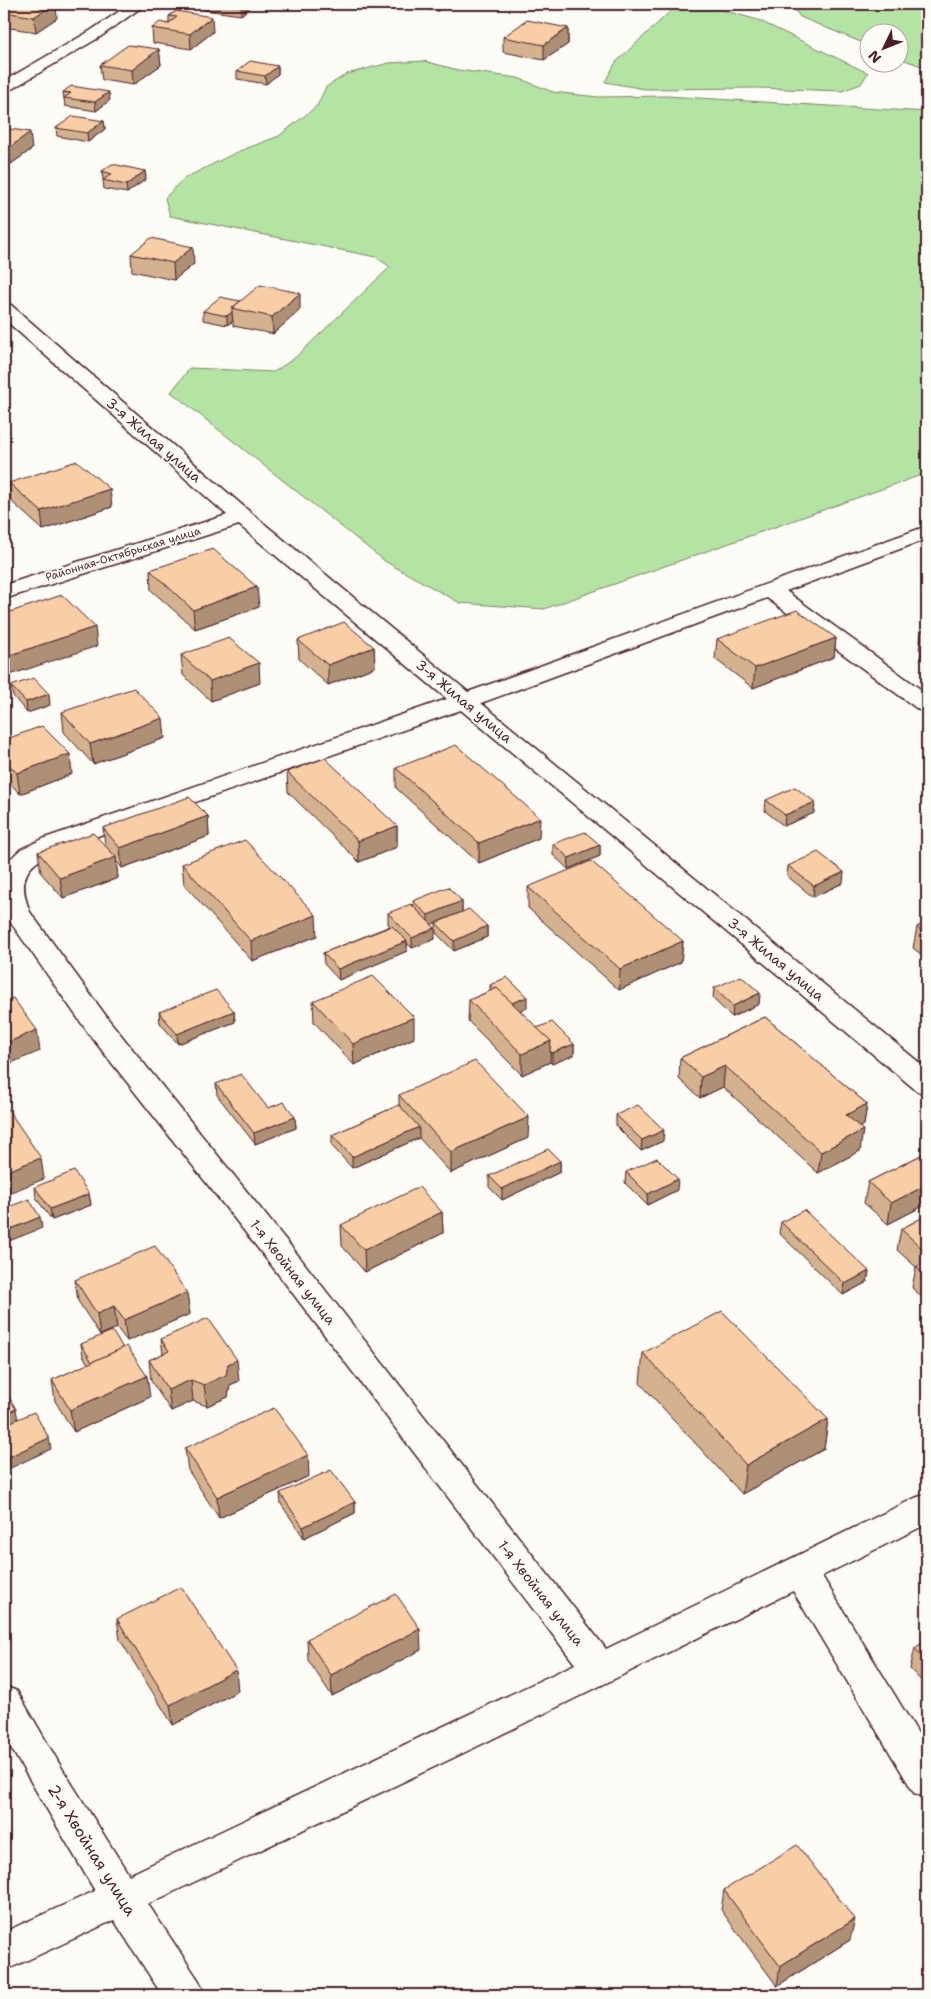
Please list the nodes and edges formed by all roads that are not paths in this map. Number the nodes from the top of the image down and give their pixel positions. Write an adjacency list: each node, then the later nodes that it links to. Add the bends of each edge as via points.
1 (139, 4): 2 (street, via 95,34)
2 (4, 87)
3 (5, 310): 4 (street, 3-я Жилая улица)
4 (242, 517): 7 (street, Районная-Октябрьская улица); 8 (street, 3-я Жилая улица)
5 (927, 532): 6 (street)
6 (770, 590): 8 (street); 9 (street)
7 (4, 592)
8 (464, 701): 10 (street, 3-я Жилая улица); 13 (street, 1-я Хвойная улица, via 54,842 28,854 16,866 10,891 17,913 99,1027 286,1262)
9 (927, 705)
10 (927, 1084)
11 (927, 1508): 12 (street)
12 (800, 1571): 13 (street); 15 (street)
13 (600, 1669): 16 (street)
14 (4, 1702): 16 (street, 2-я Хвойная улица)
15 (927, 1781)
16 (121, 1898): 17 (street); 18 (street, 2-я Хвойная улица)
17 (4, 1952)
18 (185, 1995)

